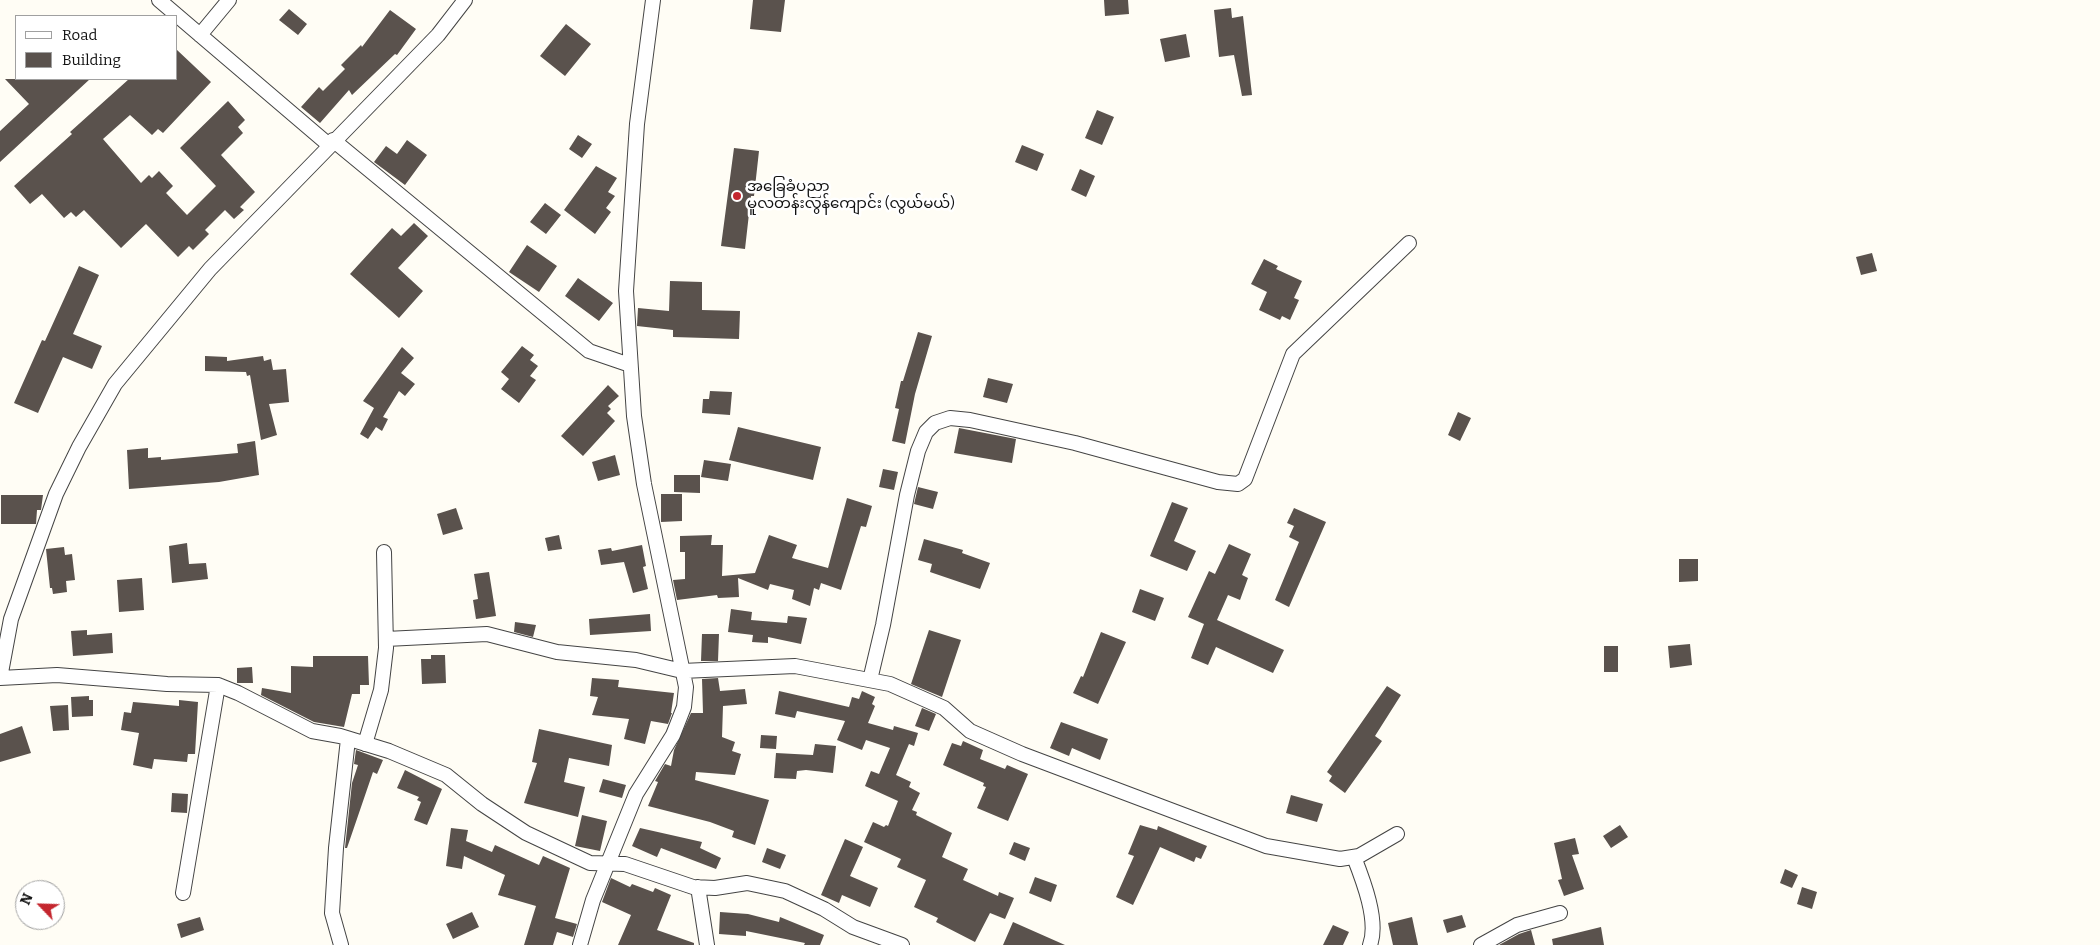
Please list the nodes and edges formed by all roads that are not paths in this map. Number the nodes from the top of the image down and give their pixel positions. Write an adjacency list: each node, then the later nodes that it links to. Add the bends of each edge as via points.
1 (159, 0): 5 (street)
2 (229, 0): 7 (street)
3 (465, 0): 8 (street, via 438,35)
4 (654, 0): 10 (street, via 637,124 627,269)
5 (177, 15)
6 (178, 16): 7 (street)
7 (200, 35): 8 (street)
8 (331, 142): 10 (street, via 589,351); 14 (street, via 210,269 114,384 56,494 11,619)
9 (1409, 244): 15 (street, via 1293,354 1245,479 1238,484 1218,482 1075,443 970,420 950,418 935,424 926,432 918,451)
10 (630, 365): 13 (street, via 644,484)
11 (384, 552): 12 (street)
12 (386, 640): 13 (street, via 487,634 557,652 636,660); 18 (street, via 382,690)
13 (682, 671): 15 (street, via 795,666); 21 (street, via 686,687 684,707 673,735 636,794)
14 (0, 678): 16 (street, via 57,675)
15 (870, 680): 20 (street, via 890,684 944,708 970,731 1022,754 1266,846 1340,859)
16 (218, 685): 17 (street, via 312,731); 23 (street)
17 (348, 739): 18 (street); 25 (street, via 332,913)
18 (365, 744): 21 (street, via 446,775 526,834 590,863)
19 (1397, 834): 20 (street)
20 (1354, 857): 29 (street, via 1371,914)
21 (608, 864): 22 (street, via 625,864); 26 (street)
22 (698, 887): 27 (street); 28 (street, via 747,883 786,891 853,927)
23 (183, 894)
24 (1560, 913): 30 (street, via 1517,925)
25 (341, 945)
26 (580, 945)
27 (707, 945)
28 (902, 945)
29 (1370, 945)
30 (1482, 945)

